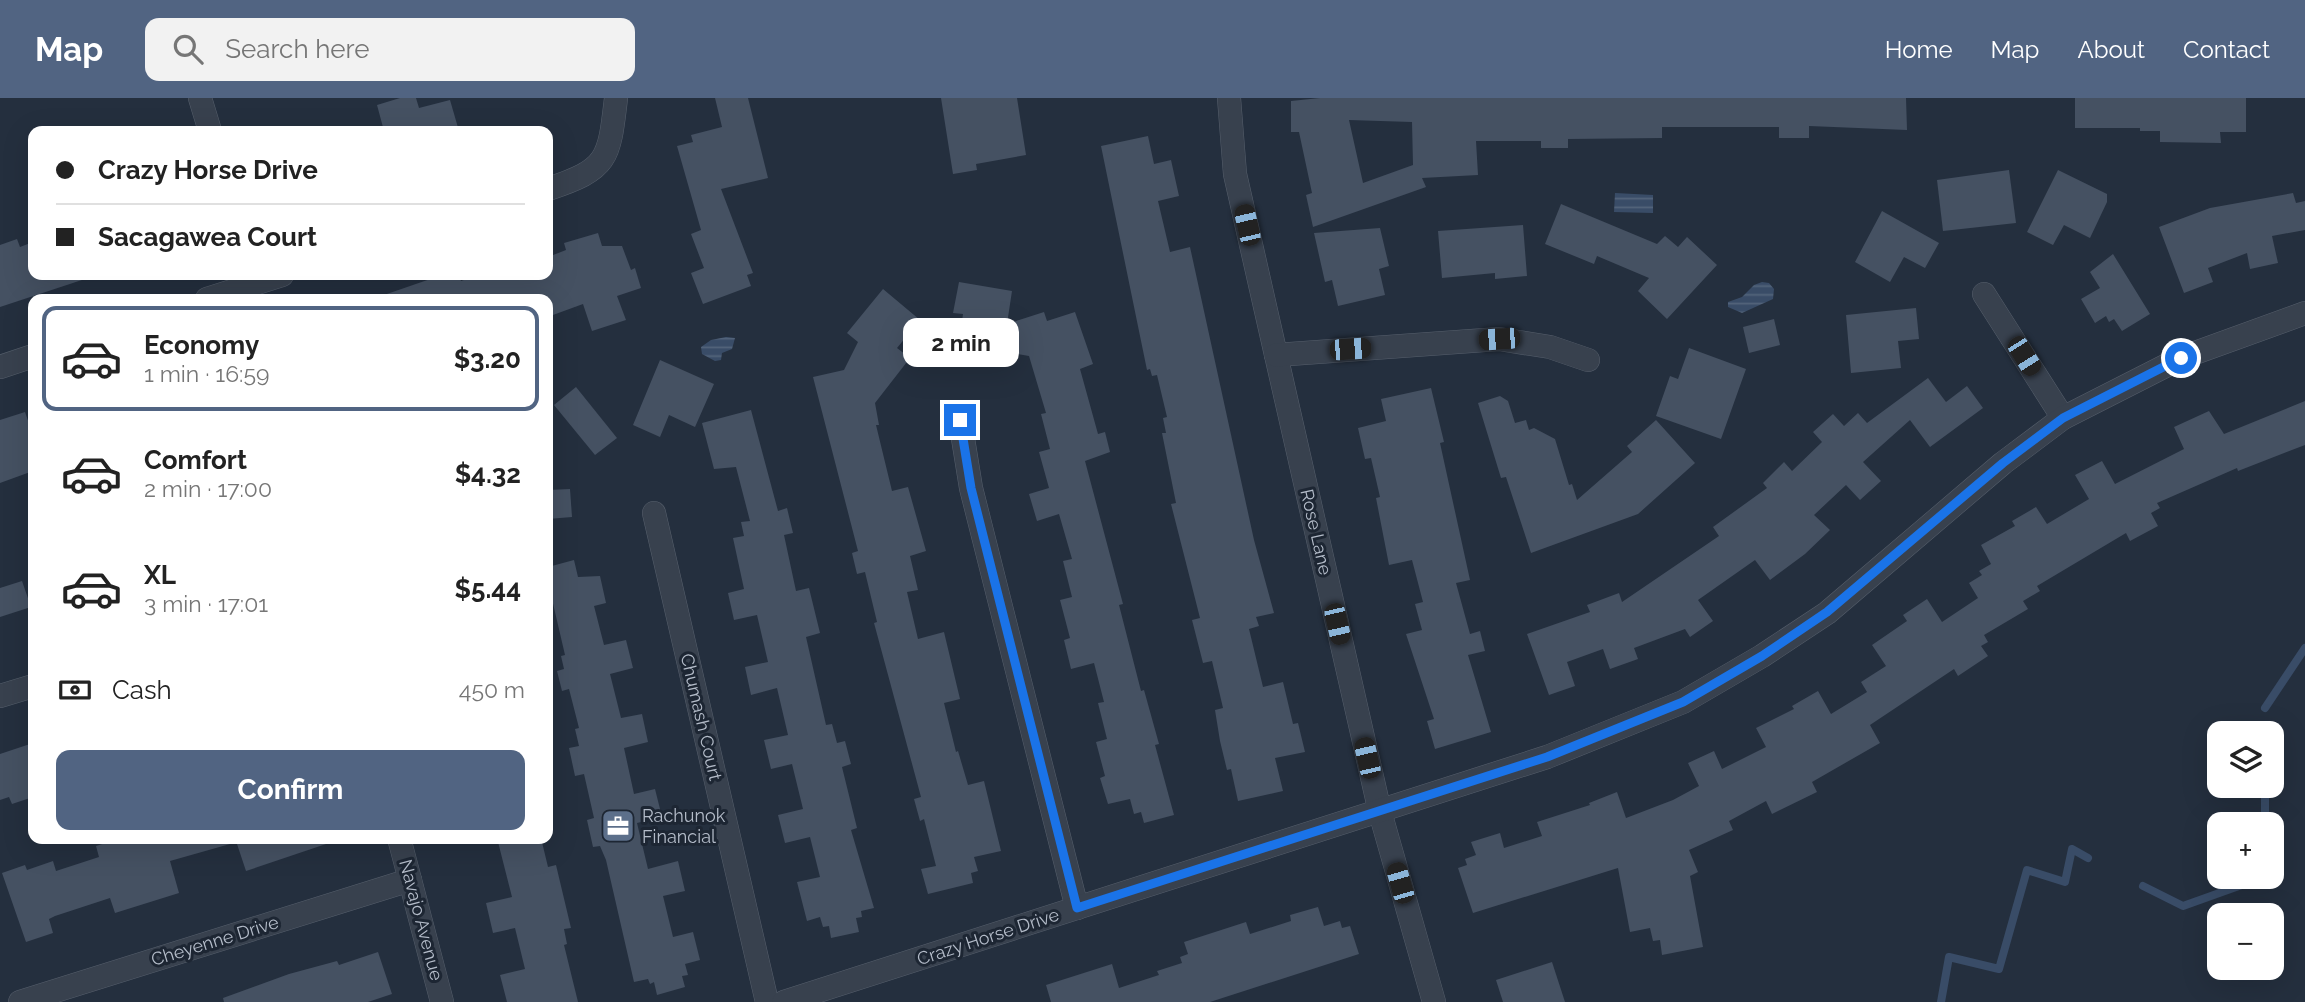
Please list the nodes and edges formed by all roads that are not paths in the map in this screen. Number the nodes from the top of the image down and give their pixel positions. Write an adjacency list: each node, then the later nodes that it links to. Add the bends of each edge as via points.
1 (200, 98): 4 (street)
2 (617, 98): 5 (street, via 612,136 602,161 586,177)
3 (1229, 98): 10 (street, Rose Lane, via 1235,174)
4 (208, 126)
5 (553, 187)
6 (253, 286): 7 (street)
7 (225, 294)
8 (1984, 295): 14 (street)
9 (2305, 313): 14 (street, Crazy Horse Drive, via 2181,358)
10 (1276, 355): 12 (street, via 1499,339 1550,346); 19 (street, Rose Lane)
11 (28, 358): 13 (street)
12 (1588, 360)
13 (0, 367)
14 (2063, 418): 19 (street, Crazy Horse Drive, via 1827,612 1695,695 1547,757)
15 (960, 420): 22 (street, via 971,488)
16 (654, 513): 25 (street, Chumash Court)
17 (28, 688): 18 (street)
18 (0, 696)
19 (1380, 812): 22 (street, Crazy Horse Drive); 27 (street, Rose Lane)
20 (401, 844): 21 (street, Navajo Avenue)
21 (410, 880): 23 (street, Cheyenne Drive); 24 (street, Navajo Avenue)
22 (1077, 908): 26 (street, Crazy Horse Drive)
23 (20, 1002)
24 (442, 1002)
25 (767, 1002)
26 (783, 1002)
27 (1434, 1002)

